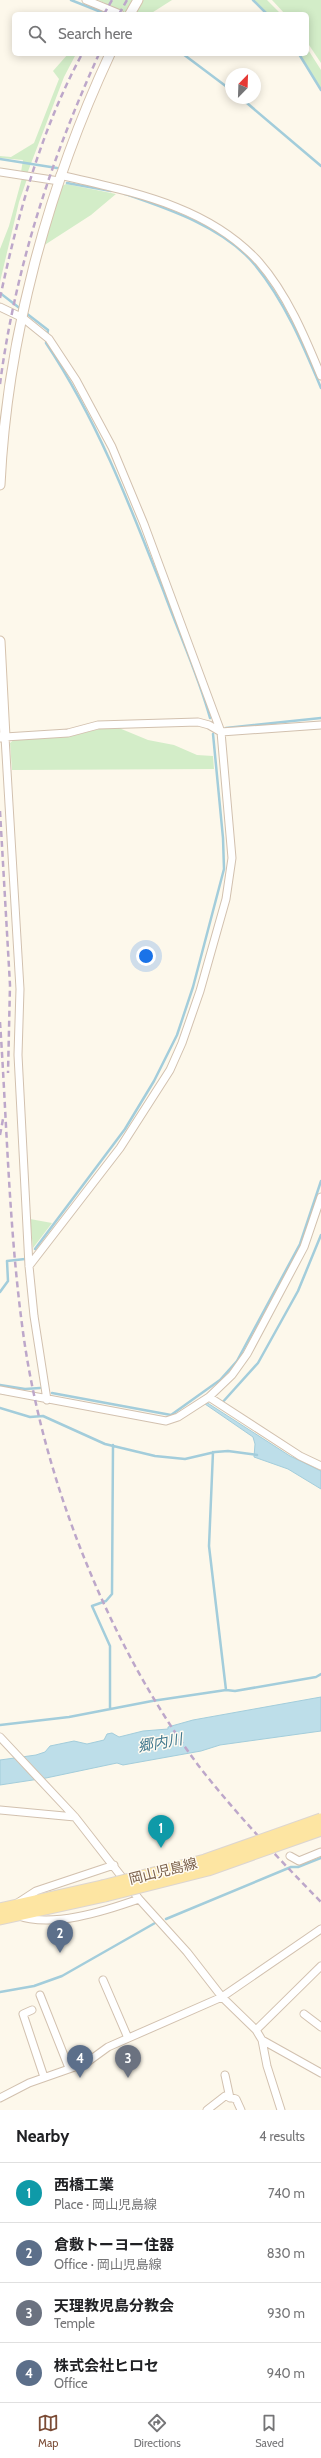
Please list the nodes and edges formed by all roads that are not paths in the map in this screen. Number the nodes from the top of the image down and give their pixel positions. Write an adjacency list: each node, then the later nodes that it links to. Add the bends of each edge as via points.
1 (86, 0): 3 (street)
2 (138, 0): 4 (street)
3 (115, 12)
4 (131, 12)
5 (109, 56): 7 (street)
6 (0, 172): 7 (street)
7 (60, 178): 9 (street, via 40,244); 10 (street, via 106,184 165,203 201,218 236,240 260,263 286,303)
8 (0, 307): 9 (street)
9 (24, 313): 11 (street, via 6,413); 14 (street, via 47,337 76,380 112,447 144,524)
10 (321, 376)
11 (0, 485)
12 (0, 641): 15 (street)
13 (321, 724): 14 (street)
14 (222, 732): 15 (street, via 198,722 98,725 68,733); 17 (street, via 232,858 230,878 200,991 185,1036 170,1070 120,1148)
15 (2, 737): 17 (street, via 20,988 18,1055)
16 (321, 1197): 20 (street, via 304,1247 247,1354 232,1375)
17 (29, 1266): 19 (street)
18 (0, 1390): 19 (street)
19 (47, 1400): 20 (street, via 166,1421 173,1420)
20 (204, 1400): 21 (street, via 220,1404 300,1456)
21 (321, 1466)
22 (0, 1737): 24 (street)
23 (0, 1810): 24 (street)
24 (75, 1817): 29 (street)
25 (321, 1819): 30 (main road, 岡山児島線, bridge, via 205,1860)
26 (321, 1830): 30 (main road, 岡山児島線, bridge, via 208,1870)
27 (321, 1852): 28 (street, via 299,1861)
28 (290, 1856)
29 (114, 1865): 31 (street); 33 (street, via 36,1890)
30 (103, 1891): 33 (main road, 岡山児島線)
31 (139, 1899): 33 (street, via 104,1911 38,1922); 39 (street, via 187,1952)
32 (0, 1909): 33 (main road, 岡山児島線)
33 (16, 1910): 34 (main road, 岡山児島線)
34 (0, 1919)
35 (321, 1929): 39 (street)
36 (321, 1966): 43 (street)
37 (103, 1980): 44 (street)
38 (40, 1995): 46 (street)
39 (222, 1997): 43 (street); 44 (street)
40 (32, 2010): 49 (street, via 23,2014)
41 (304, 2014): 42 (street)
42 (321, 2026)
43 (256, 2030): 45 (street)
44 (128, 2038): 46 (street, via 108,2047 86,2062)
45 (262, 2040): 47 (street); 54 (street)
46 (68, 2068): 49 (street)
47 (321, 2073)
48 (225, 2075): 51 (street)
49 (44, 2077): 50 (street)
50 (0, 2098)
51 (230, 2098): 52 (street, via 225,2096); 53 (street, via 236,2099)
52 (207, 2110)
53 (241, 2110)
54 (281, 2110)

